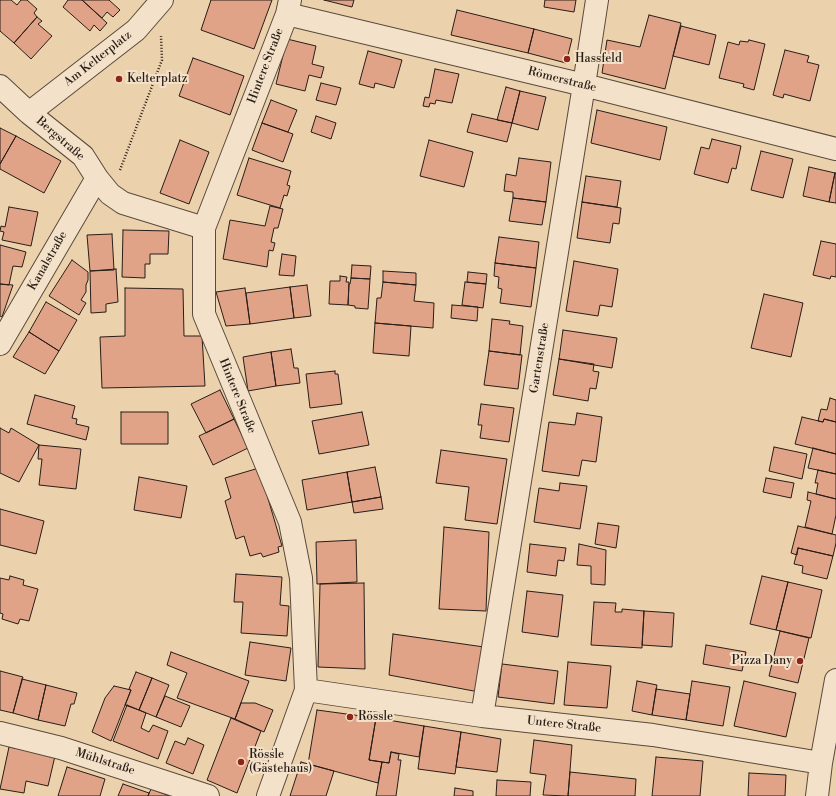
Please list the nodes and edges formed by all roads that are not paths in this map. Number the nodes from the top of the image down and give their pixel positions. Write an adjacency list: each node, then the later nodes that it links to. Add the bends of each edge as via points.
1 (597, 0): 4 (street, Gartenstraße)
2 (162, 1): 6 (street, Am Kelterplatz, via 136,30)
3 (288, 7): 4 (street, Römerstraße); 9 (street, Hintere Straße)
4 (584, 85): 7 (street, Römerstraße); 13 (street, Gartenstraße)
5 (0, 86): 6 (street, Bergstraße)
6 (29, 113): 8 (street, Bergstraße, via 83,156)
7 (836, 149)
8 (104, 186): 9 (street, Bergstraße, via 123,203); 10 (street, Kanalstraße)
9 (204, 228): 12 (street, Hintere Straße, via 204,314 290,522 301,578)
10 (0, 344)
11 (836, 680): 15 (street)
12 (306, 690): 13 (street, Untere Straße); 17 (street, Hintere Straße)
13 (482, 716): 15 (street, Untere Straße, via 653,735)
14 (0, 733): 16 (street, Mühlstraße, via 61,748)
15 (821, 763): 18 (street)
16 (208, 796)
17 (268, 796)
18 (817, 796)

